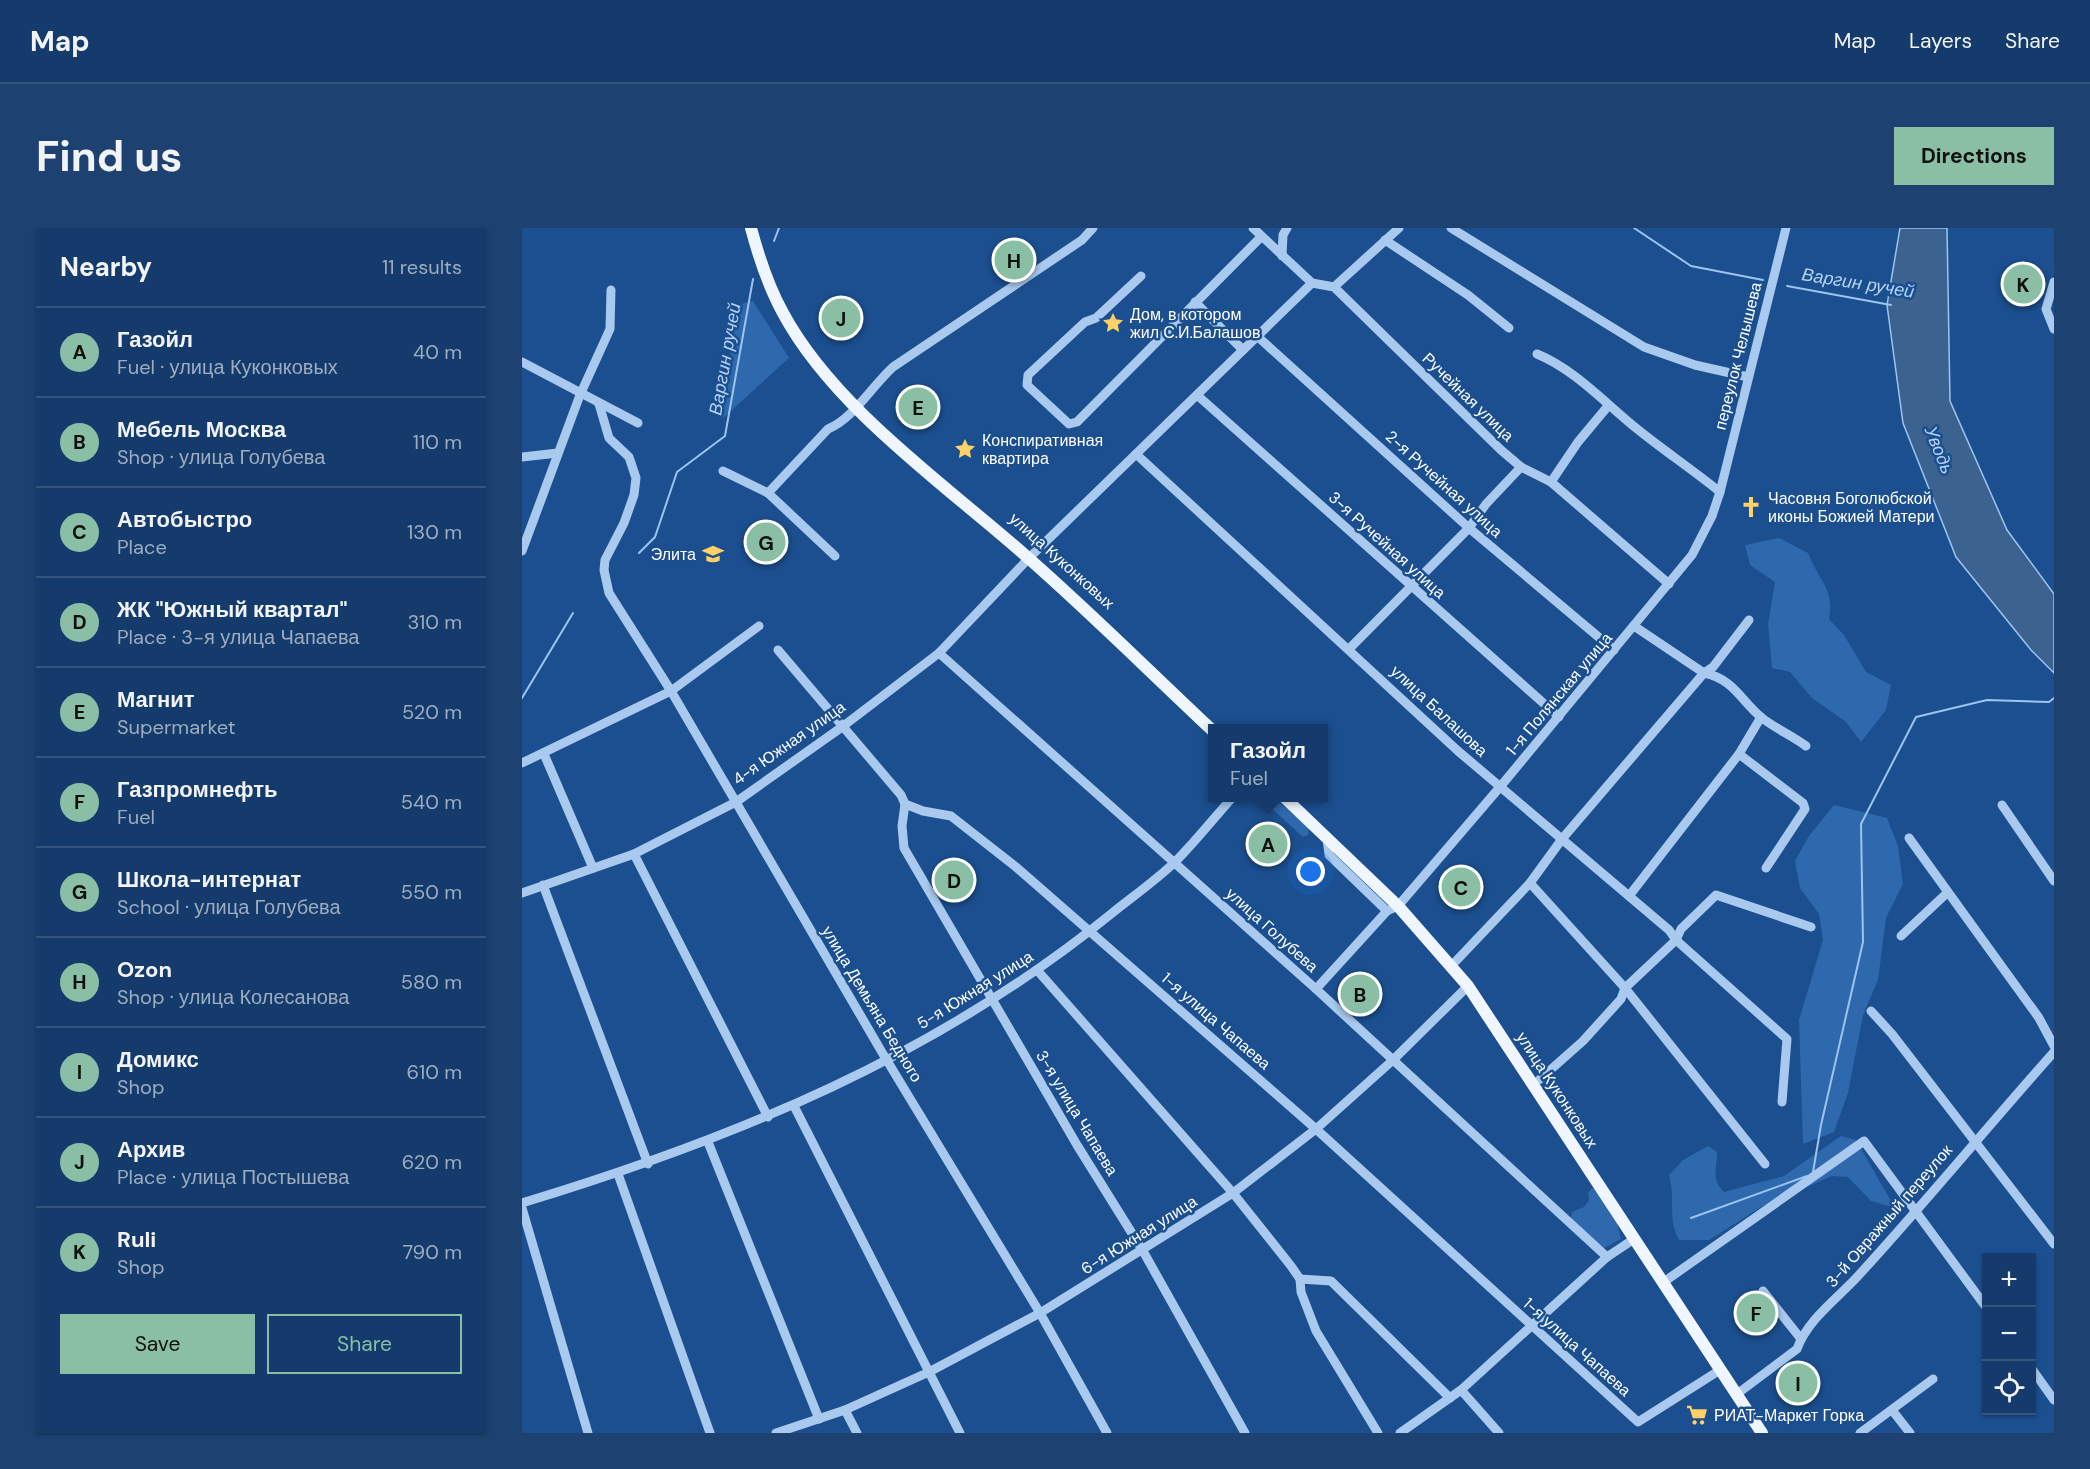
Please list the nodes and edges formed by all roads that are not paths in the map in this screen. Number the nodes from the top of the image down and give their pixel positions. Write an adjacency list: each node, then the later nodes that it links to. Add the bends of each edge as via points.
1 (751, 228): 28 (main road, улица Куконковых, via 768,283 805,348)
2 (1093, 228): 28 (street, via 1082,240 893,367)
3 (1252, 228): 8 (street)
4 (1287, 228): 10 (street)
5 (1399, 228): 9 (street)
6 (1451, 228): 23 (street, via 1644,347 1695,365)
7 (1786, 228): 23 (street, переулок Челышева)
8 (1261, 237): 10 (street); 16 (street)
9 (1385, 240): 14 (street); 17 (street, via 1468,295)
10 (1282, 256): 13 (street)
11 (1141, 276): 16 (street, via 1028,375 1027,385 1069,424 1077,422)
12 (2054, 282): 18 (street, via 2046,309)
13 (1312, 283): 14 (street); 19 (street, 4-я Южная улица)
14 (1334, 287): 33 (street, Ручейная улица)
15 (611, 290): 24 (street, via 610,329)
16 (1195, 302): 20 (street)
17 (1509, 328)
18 (2054, 329)
19 (1257, 336): 20 (street, 4-я Южная улица); 38 (street, 2-я Ручейная улица)
20 (1243, 350): 25 (street, 4-я Южная улица)
21 (1537, 354): 27 (street)
22 (522, 362): 24 (street)
23 (1748, 377): 36 (street, переулок Челышева)
24 (580, 395): 26 (street); 30 (street)
25 (1197, 395): 31 (street, 4-я Южная улица); 43 (street, 3-я Ручейная улица)
26 (599, 404): 29 (street); 52 (street, улица Демьяна Бедного, via 609,438 629,457 636,478 624,523 605,560 609,593)
27 (1608, 406): 35 (street); 36 (street)
28 (856, 407): 37 (street, via 841,423 828,429); 41 (main road, улица Куконковых, via 923,460)
29 (638, 423)
30 (558, 453): 32 (street); 39 (street)
31 (1136, 454): 41 (street, 4-я Южная улица); 47 (street, улица Балашова)
32 (522, 457)
33 (1521, 467): 35 (street, Ручейная улица); 38 (street)
34 (723, 471): 37 (street)
35 (1551, 482): 42 (street, Ручейная улица)
36 (1720, 492): 42 (street, 1-я Полянская улица, via 1692,555)
37 (768, 493): 40 (street)
38 (1469, 528): 43 (street); 49 (street, 2-я Ручейная улица)
39 (522, 551)
40 (835, 556)
41 (1031, 556): 50 (street, 4-я Южная улица); 55 (main road, улица Куконковых); 56 (main road, улица Куконковых)
42 (1669, 584): 46 (street, 1-я Полянская улица)
43 (1412, 588): 47 (street); 53 (street, 3-я Ручейная улица)
44 (1749, 620): 51 (street)
45 (759, 626): 52 (street)
46 (1634, 626): 49 (street, 1-я Полянская улица); 51 (street)
47 (1349, 649): 62 (street, улица Балашова)
48 (778, 650): 57 (street)
49 (1614, 650): 53 (street, 1-я Полянская улица)
50 (939, 653): 57 (street, 4-я Южная улица); 72 (street, улица Голубева)
51 (1704, 673): 54 (street, via 1716,675 1740,693); 70 (street)
52 (671, 692): 59 (street); 63 (street, улица Демьяна Бедного)
53 (1559, 717): 62 (street, 1-я Полянская улица)
54 (1761, 717): 58 (street); 60 (street)
55 (1213, 724)
56 (1208, 726)
57 (842, 727): 63 (street, 4-я Южная улица); 67 (street)
58 (1806, 746)
59 (544, 754): 61 (street); 73 (street)
60 (1739, 754): 74 (street, via 1803,803 1805,809); 80 (street)
61 (522, 763)
62 (1500, 788): 70 (street, улица Балашова); 81 (street, 1-я Полянская улица)
63 (736, 802): 71 (street, 4-я Южная улица); 96 (street, улица Демьяна Бедного)
64 (1228, 802): 72 (street, 5-я Южная улица)
65 (1289, 802): 81 (main road, улица Куконковых)
66 (1296, 802): 81 (main road, улица Куконковых)
67 (905, 804): 83 (street, 1-я улица Чапаева, via 951,816); 91 (street, 3-я улица Чапаева, via 904,848)
68 (2002, 805): 75 (street)
69 (1909, 838): 79 (street)
70 (1562, 839): 76 (street); 80 (street, улица Балашова)
71 (634, 854): 73 (street, 4-я Южная улица); 100 (street)
72 (1174, 862): 83 (street, 5-я Южная улица); 90 (street, улица Голубева)
73 (592, 868): 77 (street, 4-я Южная улица)
74 (1766, 868)
75 (2054, 882)
76 (1530, 883): 86 (street); 89 (street)
77 (543, 885): 78 (street, 4-я Южная улица); 104 (street)
78 (522, 893)
79 (1947, 893): 84 (street); 93 (street, via 2039,1018)
80 (1629, 896): 85 (street, улица Балашова)
81 (1396, 907): 86 (main road, улица Куконковых); 88 (main road, улица Куконковых); 90 (street, 1-я Полянская улица)
82 (1811, 927): 85 (street, via 1716,895 1681,929)
83 (1090, 931): 87 (street, 5-я Южная улица); 101 (street, 1-я улица Чапаева)
84 (1901, 936)
85 (1676, 940): 89 (street); 98 (street, улица Балашова, via 1787,1039)
86 (1456, 961): 97 (main road, улица Куконковых)
87 (1037, 970): 91 (street, 5-я Южная улица); 107 (street)
88 (1468, 986): 95 (street, 6-я Южная улица); 111 (main road, улица Куконковых)
89 (1625, 988): 97 (street, via 1621,999 1583,1041); 105 (street)
90 (1316, 989): 95 (street, улица Голубева)
91 (993, 1001): 96 (street, 5-я Южная улица); 113 (street, 3-я улица Чапаева)
92 (1871, 1011): 103 (street)
93 (2054, 1046)
94 (2054, 1052): 103 (street, 3-й Овражный переулок)
95 (1393, 1060): 101 (street, 6-я Южная улица); 114 (street, улица Голубева)
96 (888, 1061): 99 (street, 5-я Южная улица); 119 (street, улица Демьяна Бедного)
97 (1539, 1080): 115 (main road, улица Куконковых)
98 (1782, 1102)
99 (794, 1106): 100 (street, 5-я Южная улица); 123 (street)
100 (768, 1117): 102 (street, 5-я Южная улица)
101 (1316, 1129): 107 (street, 6-я Южная улица); 120 (street, 1-я улица Чапаева)
102 (708, 1142): 104 (street, 5-я Южная улица); 132 (street)
103 (1974, 1142): 110 (street, 3-й Овражный переулок); 112 (street)
104 (648, 1164): 106 (street, 5-я Южная улица)
105 (1765, 1164)
106 (618, 1174): 108 (street, 5-я Южная улица); 134 (street)
107 (1233, 1193): 113 (street, 6-я Южная улица); 116 (street)
108 (522, 1203)
109 (522, 1208): 133 (street)
110 (1916, 1209): 115 (street, via 1864,1141); 118 (street); 121 (street, 3-й Овражный переулок)
111 (1634, 1239): 114 (street); 122 (main road, улица Куконковых)
112 (2054, 1244)
113 (1143, 1251): 119 (street, 6-я Южная улица); 139 (street, 3-я улица Чапаева)
114 (1607, 1257): 120 (street)
115 (1668, 1279): 127 (main road, улица Куконковых)
116 (1300, 1280): 128 (street, via 1331,1281); 140 (street, via 1316,1331)
117 (1763, 1291): 121 (street)
118 (1982, 1301)
119 (1040, 1312): 123 (street, 6-я Южная улица); 138 (street, улица Демьяна Бедного)
120 (1532, 1327): 122 (street, 1-я улица Чапаева, via 1638,1422); 126 (street)
121 (1801, 1339): 127 (street, 3-й Овражный переулок, via 1797,1349)
122 (1720, 1370): 143 (main road, улица Куконковых)
123 (929, 1372): 130 (street, 6-я Южная улица); 137 (street)
124 (2036, 1376): 129 (street)
125 (1933, 1379): 131 (street)
126 (1461, 1390): 128 (street); 142 (street)
127 (1741, 1391): 144 (main road, улица Куконковых)
128 (1450, 1398): 141 (street)
129 (2054, 1400)
130 (845, 1410): 132 (street, 6-я Южная улица); 136 (street)
131 (1892, 1410): 145 (street); 146 (street)
132 (819, 1419): 135 (street, 6-я Южная улица)
133 (588, 1433)
134 (710, 1433)
135 (776, 1433)
136 (857, 1433)
137 (960, 1433)
138 (1107, 1433)
139 (1245, 1433)
140 (1378, 1433)
141 (1400, 1433)
142 (1499, 1433)
143 (1762, 1433)
144 (1769, 1433)
145 (1860, 1433)
146 (1910, 1433)

